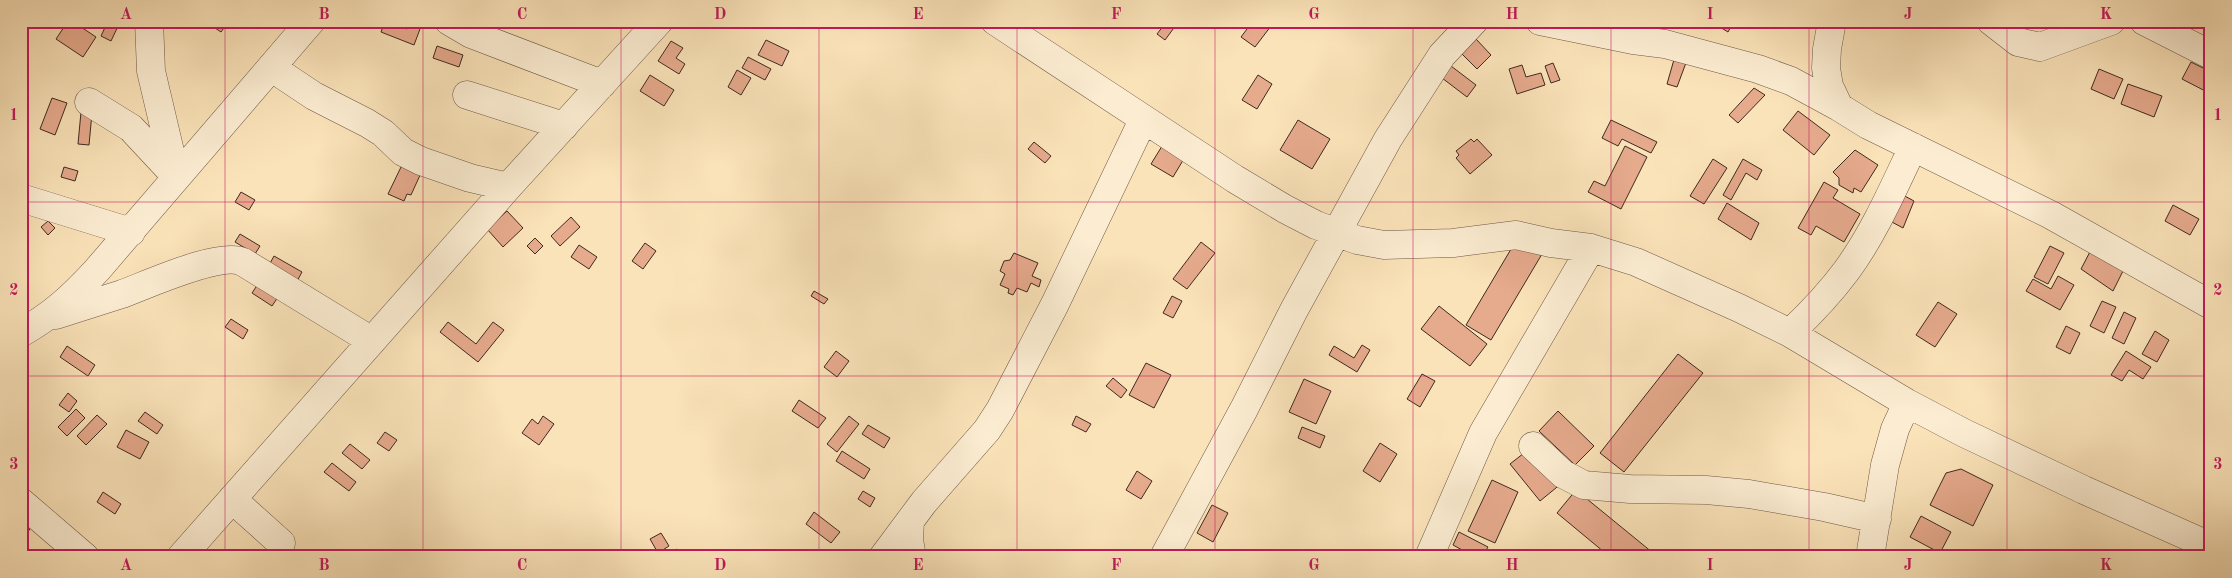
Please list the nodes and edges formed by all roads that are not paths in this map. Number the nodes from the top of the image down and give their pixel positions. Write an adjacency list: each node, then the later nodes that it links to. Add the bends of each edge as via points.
1 (149, 21): 21 (street, via 151,72)
2 (311, 21): 13 (street)
3 (449, 21): 14 (street, via 471,34)
4 (659, 21): 14 (street)
5 (995, 21): 18 (street)
6 (1474, 21): 25 (street, via 1433,68 1388,139)
7 (1540, 21): 17 (street, via 1665,44 1758,69 1791,81)
8 (1832, 21): 17 (street, via 1826,68 1829,86)
9 (1991, 21): 10 (street, via 2018,42 2040,47)
10 (2111, 21)
11 (2144, 21): 12 (street)
12 (2211, 55)
13 (272, 68): 21 (street); 22 (street, via 314,96 377,129 403,152 421,162)
14 (602, 84): 19 (street)
15 (466, 95): 19 (street)
16 (89, 102): 21 (street, via 132,128)
17 (1839, 107): 20 (street)
18 (1143, 120): 25 (street, via 1285,209); 37 (street, via 1007,398 987,430)
19 (564, 126): 22 (street)
20 (1913, 147): 27 (street, via 2051,215); 30 (street, via 1883,208 1847,269 1820,304)
21 (176, 177): 24 (street)
22 (508, 187): 31 (street)
23 (21, 198): 24 (street)
24 (131, 232): 28 (street)
25 (1336, 233): 26 (street, via 1384,245 1453,244 1516,235); 45 (street)
26 (1591, 248): 30 (street, via 1636,262); 46 (street, via 1483,433)
27 (2211, 305)
28 (47, 318): 29 (street); 31 (street, via 183,270 232,259 243,262)
29 (21, 333)
30 (1790, 333): 32 (street)
31 (372, 341): 34 (street)
32 (1907, 403): 36 (street, via 1895,429 1885,465); 39 (street)
33 (1532, 446): 36 (street, via 1563,474 1584,485 1749,494)
34 (232, 499): 38 (street); 42 (street)
35 (21, 502): 41 (street)
36 (1876, 519): 40 (street)
37 (910, 520): 43 (street); 44 (street)
38 (281, 543)
39 (2208, 549)
40 (1877, 554)
41 (85, 557)
42 (181, 557)
43 (883, 557)
44 (912, 557)
45 (1164, 557)
46 (1429, 557)

